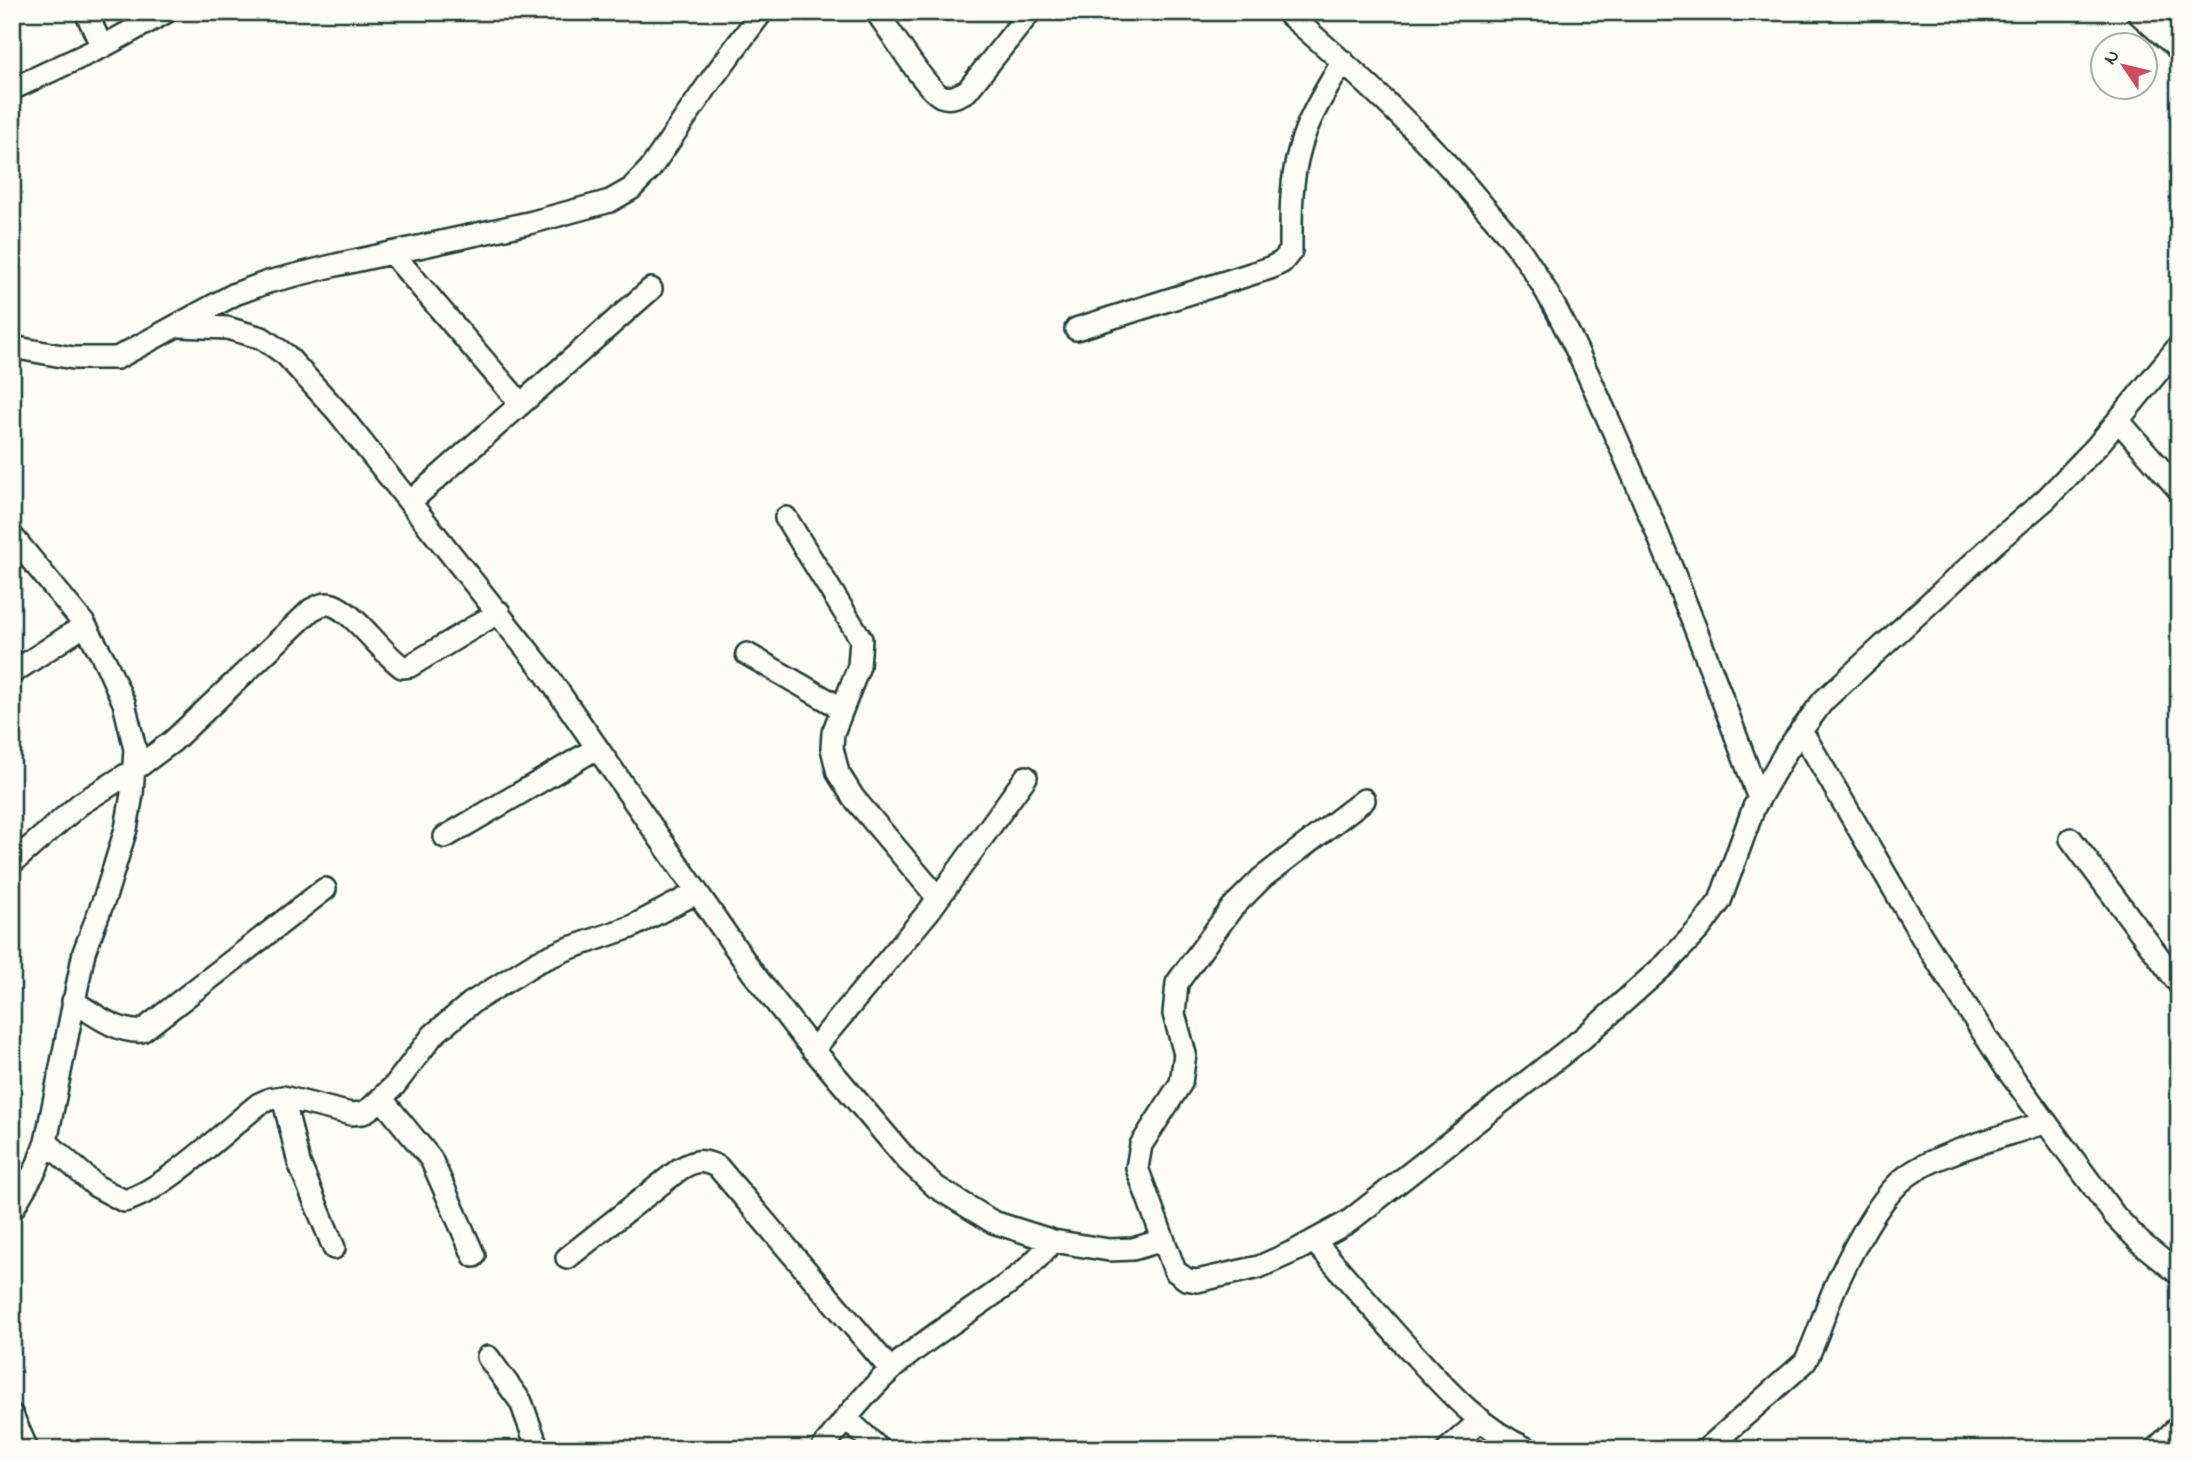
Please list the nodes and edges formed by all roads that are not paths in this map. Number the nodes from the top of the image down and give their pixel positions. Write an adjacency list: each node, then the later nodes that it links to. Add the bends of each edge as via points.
1 (86, 12): 9 (street)
2 (166, 12): 9 (street)
3 (762, 12): 12 (street, via 631,189 583,209)
4 (876, 12): 5 (street, via 929,86 952,98 967,91)
5 (1030, 12)
6 (1286, 12): 10 (street)
7 (2142, 12): 8 (street)
8 (2179, 45)
9 (102, 47): 11 (street)
10 (1343, 61): 15 (street, via 1300,148 1291,193 1291,251 1282,262); 33 (street, via 1464,181 1521,251 1549,295 1658,533)
11 (12, 89)
12 (392, 253): 14 (street, via 246,290); 18 (street)
13 (651, 289): 18 (street)
14 (180, 326): 17 (street, via 117,358 73,358); 21 (street, via 243,332 262,338 286,355)
15 (1076, 329)
16 (2179, 346): 19 (street)
17 (12, 347)
18 (521, 404): 21 (street)
19 (2118, 420): 20 (street); 29 (street, via 2046,499 1823,701)
20 (2179, 491)
21 (410, 502): 24 (street)
22 (786, 518): 28 (street, via 861,639 859,666)
23 (12, 536): 25 (street)
24 (499, 612): 30 (street); 31 (street, via 402,667 346,614 324,604 312,610 173,741)
25 (85, 625): 27 (street); 31 (street, via 124,703 135,749)
26 (747, 654): 28 (street)
27 (12, 673)
28 (841, 708): 40 (street, via 832,748 838,773)
29 (1801, 730): 33 (street); 46 (street, via 1922,937)
30 (597, 748): 35 (street); 39 (street)
31 (134, 770): 37 (street, via 80,804); 42 (street, via 126,829 84,952)
32 (1026, 777): 40 (street)
33 (1759, 799): 52 (street, via 1720,901 1667,963 1583,1038 1395,1187)
34 (1364, 800): 50 (street, via 1262,878 1232,908 1177,983 1174,1014 1185,1054 1181,1083 1141,1144 1137,1168)
35 (446, 837)
36 (2071, 839): 41 (street)
37 (12, 863)
38 (325, 888): 42 (street, via 142,1031 119,1028)
39 (696, 893): 43 (street); 45 (street, via 631,927 537,962 471,1003 433,1035)
40 (938, 898): 43 (street)
41 (2179, 984)
42 (74, 1002): 47 (street)
43 (813, 1050): 51 (street, via 907,1160 936,1187 993,1222)
44 (283, 1097): 45 (street, via 351,1114 363,1113); 47 (street, via 259,1104 173,1174 124,1201 96,1186); 53 (street, via 299,1163)
45 (381, 1098): 54 (street, via 431,1159)
46 (2046, 1122): 56 (street, via 2115,1216 2141,1243); 69 (street, via 1931,1161 1892,1189 1838,1282 1805,1362)
47 (46, 1142): 48 (street)
48 (20, 1178): 49 (street)
49 (12, 1210)
50 (1163, 1240): 51 (street, via 1109,1250); 52 (street, via 1174,1271 1198,1281 1259,1267)
51 (1053, 1241): 58 (street, via 1026,1270)
52 (1314, 1241): 61 (street, via 1420,1361)
53 (334, 1248)
54 (474, 1256)
55 (568, 1258): 58 (street, via 680,1169 705,1160 718,1167)
56 (2176, 1267)
57 (488, 1357): 64 (street, via 521,1402)
58 (891, 1370): 60 (street)
59 (12, 1415): 63 (street)
60 (846, 1418): 65 (street); 66 (street)
61 (1481, 1420): 67 (street); 68 (street)
62 (2179, 1426): 70 (street)
63 (27, 1449)
64 (538, 1449)
65 (822, 1449)
66 (879, 1449)
67 (1448, 1449)
68 (1528, 1449)
69 (1707, 1449)
70 (2157, 1449)

